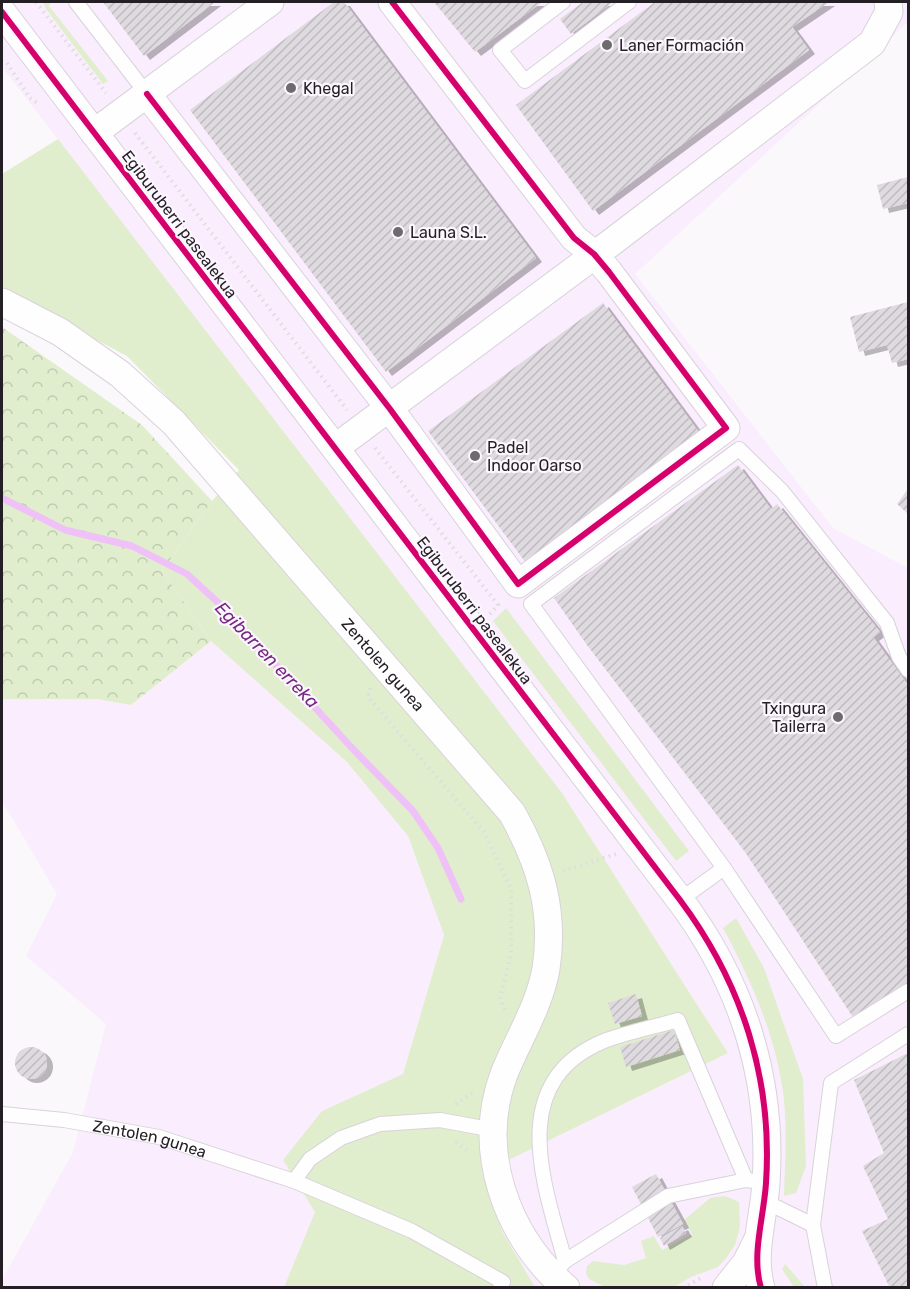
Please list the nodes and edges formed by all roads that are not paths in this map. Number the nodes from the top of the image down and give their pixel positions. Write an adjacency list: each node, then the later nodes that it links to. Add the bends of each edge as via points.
1 (76, 2): 8 (lane)
2 (270, 2): 8 (street)
3 (392, 2): 10 (street, via 574,238)
4 (563, 2): 5 (lane, via 500,50 525,81)
5 (629, 2)
6 (890, 5): 10 (street, via 872,43)
7 (2, 12): 9 (street, Egiburuberri pasealekua)
8 (147, 94): 9 (street); 12 (street)
9 (94, 133): 13 (street, Egiburuberri pasealekua)
10 (594, 254): 12 (street); 12 (street, via 726,428 518,584)
11 (2, 302): 20 (street, Zentolen gunea, via 60,332 174,423 512,813 542,878 549,938 546,970 537,1001 503,1077)
12 (390, 409): 13 (street)
13 (335, 448): 16 (street, Egiburuberri pasealekua)
14 (909, 670): 15 (lane, via 899,657 887,622 782,491 739,449 531,604)
15 (724, 868): 16 (lane); 17 (lane, via 837,1036)
16 (680, 900): 22 (street, Egiburuberri pasealekua, via 715,951 742,1010 755,1052 765,1107)
17 (909, 991)
18 (909, 1034): 23 (lane, via 831,1083)
19 (2, 1114): 21 (lane, Zentolen gunea, via 64,1120 159,1137)
20 (494, 1130): 21 (lane, via 441,1120 380,1124 341,1138 310,1159); 25 (street, Zentolen gunea, via 494,1156 507,1207 537,1260)
21 (294, 1181): 26 (lane, Zentolen gunea, via 412,1231 503,1282)
22 (759, 1188): 23 (lane); 24 (street, Egiburuberri pasealekua); 25 (lane, via 668,1196); 25 (lane, via 678,1020 603,1041 576,1057 553,1080 538,1125 540,1171)
23 (813, 1225): 29 (lane)
24 (760, 1231): 27 (street, Egiburuberri pasealekua, via 746,1263); 28 (street, Egiburuberri pasealekua)
25 (561, 1275)
26 (500, 1287)
27 (726, 1287)
28 (761, 1287)
29 (825, 1287)

